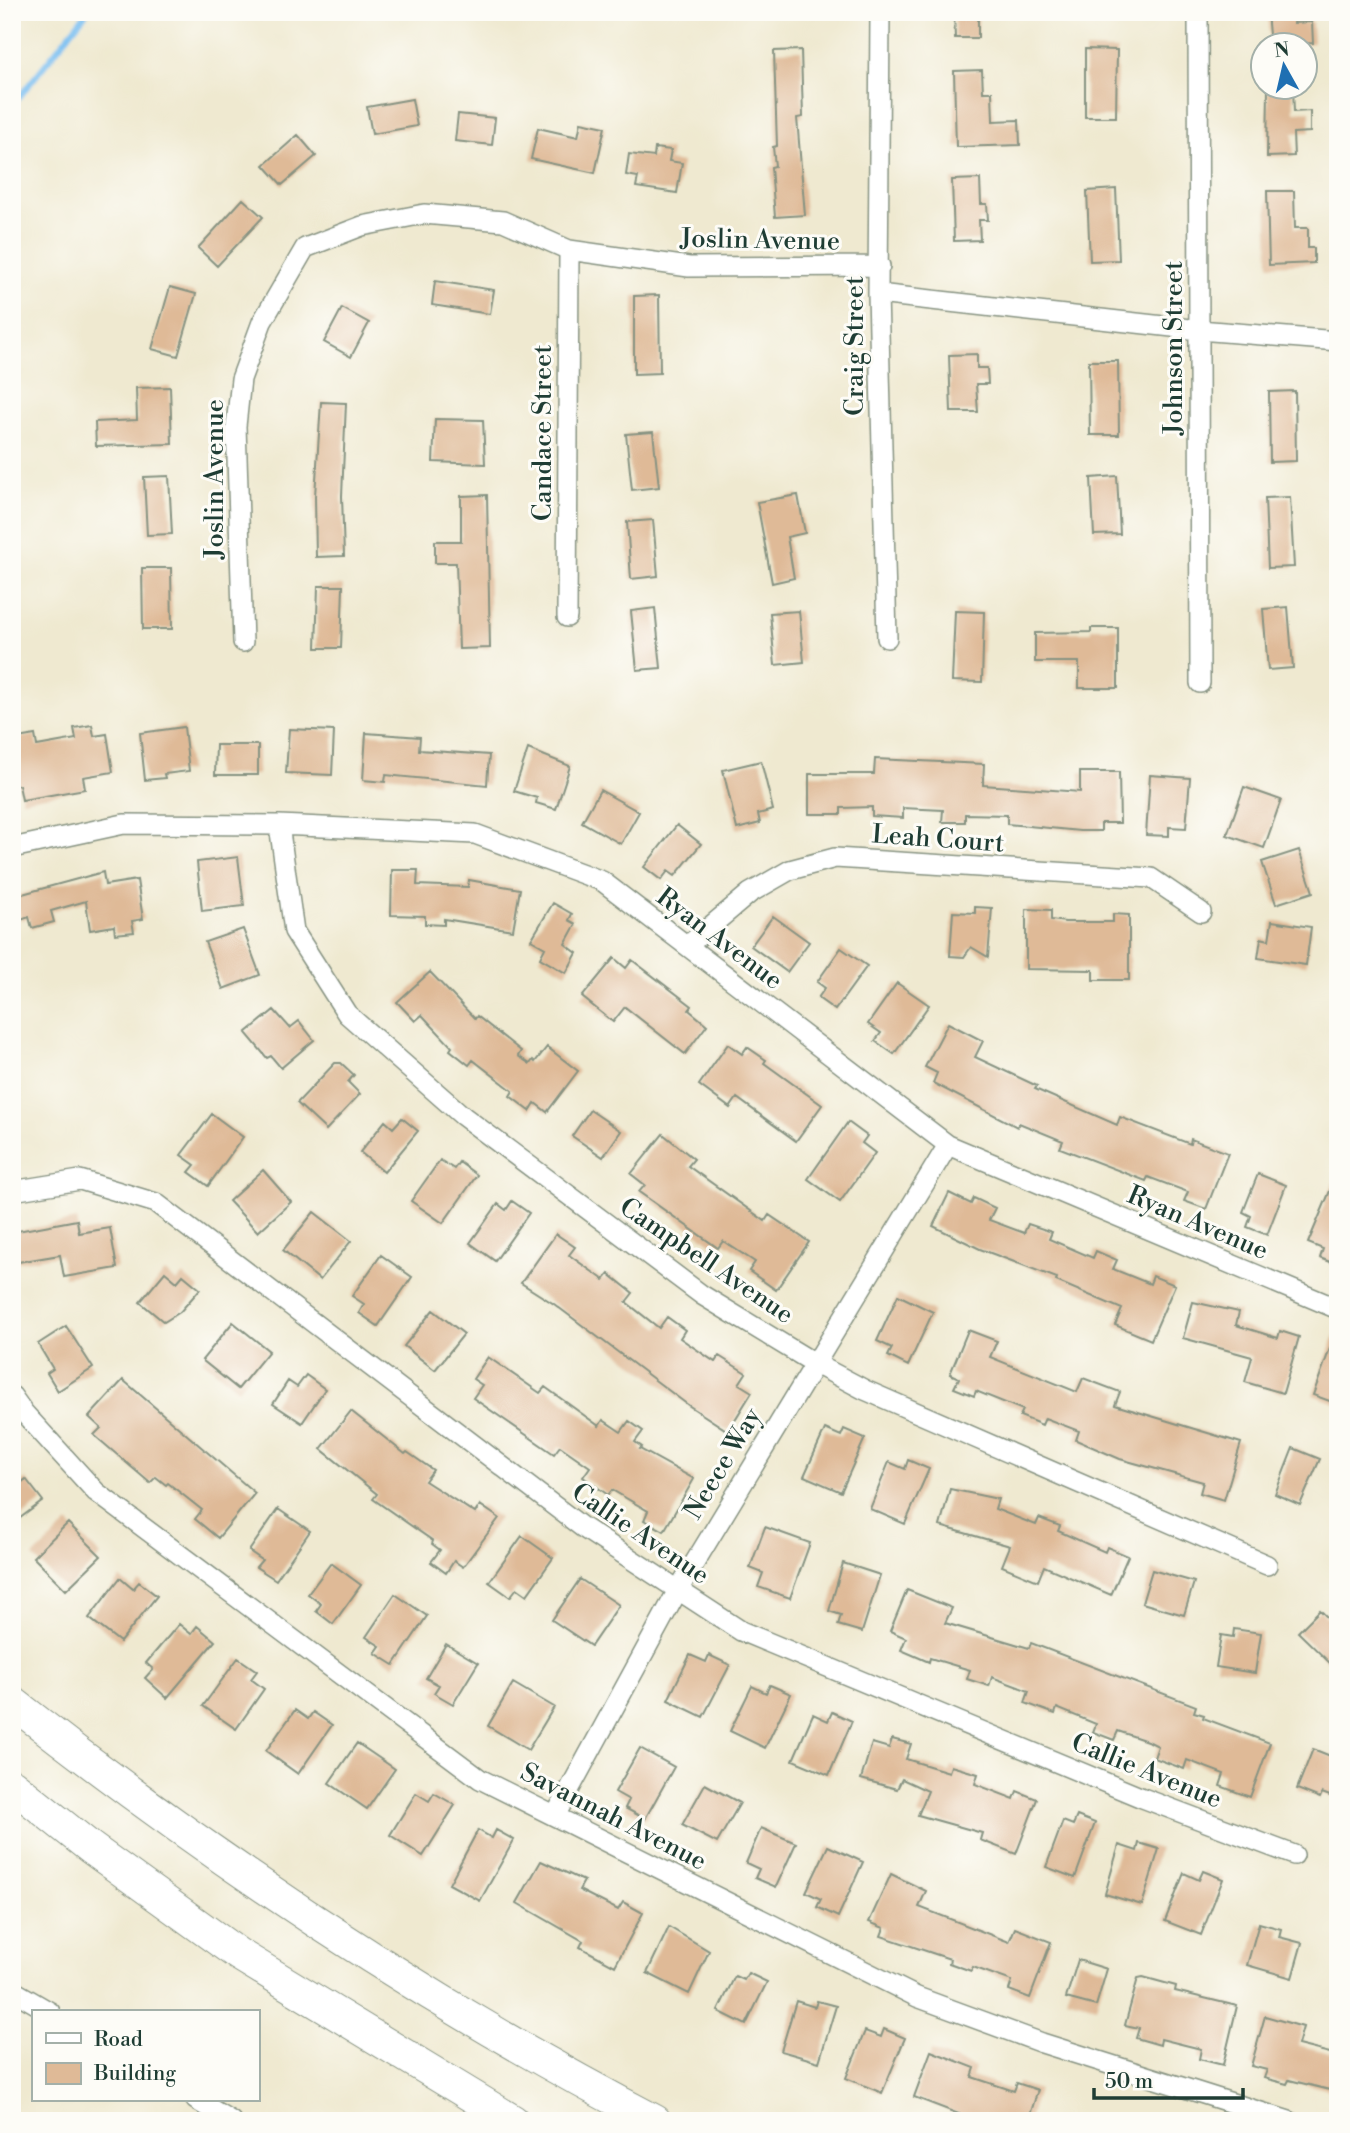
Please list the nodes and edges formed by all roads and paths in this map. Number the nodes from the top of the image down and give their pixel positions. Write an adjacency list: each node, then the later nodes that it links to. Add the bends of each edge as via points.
1 (880, 12): 4 (street, Craig Street)
2 (1198, 12): 6 (street, Johnson Street)
3 (569, 250): 4 (street, Joslin Avenue, via 690,267); 8 (street, Candace Street); 10 (street, Joslin Avenue, via 503,221 424,214 362,226 305,248 262,322 241,379 236,426)
4 (880, 266): 5 (street, Craig Street)
5 (878, 294): 6 (street); 9 (street, Craig Street)
6 (1199, 330): 7 (street); 11 (street, Johnson Street)
7 (1338, 341)
8 (567, 617)
9 (887, 638)
10 (243, 642)
11 (1200, 683)
12 (279, 825): 13 (street, Ryan Avenue, via 124,824); 15 (street, Ryan Avenue, via 475,834 602,881); 19 (street, Campbell Avenue, via 294,932 347,1014 463,1116 691,1287)
13 (12, 848)
14 (1201, 912): 15 (street, Leah Court, via 1151,878 835,858 790,870 750,893)
15 (687, 946): 16 (street, Ryan Avenue)
16 (948, 1145): 18 (street, Ryan Avenue); 19 (street, Neece Way)
17 (12, 1191): 22 (street, Callie Avenue, via 80,1180 156,1202 582,1527)
18 (1338, 1309)
19 (814, 1363): 21 (street, Campbell Avenue); 22 (street, Neece Way)
20 (12, 1396): 25 (street, Savannah Avenue, via 96,1492 480,1779)
21 (1267, 1565)
22 (678, 1590): 25 (street, Neece Way); 26 (street, Callie Avenue, via 741,1631 1140,1797)
23 (12, 1702): 32 (highway, via 202,1846 376,1963)
24 (12, 1785): 31 (highway, via 238,1954)
25 (555, 1816): 33 (street, Savannah Avenue, via 917,1997 1042,2043)
26 (1294, 1855)
27 (12, 1990): 28 (street)
28 (47, 2010)
29 (199, 2102): 30 (street)
30 (230, 2121)
31 (513, 2121)
32 (655, 2121)
33 (1289, 2121)

